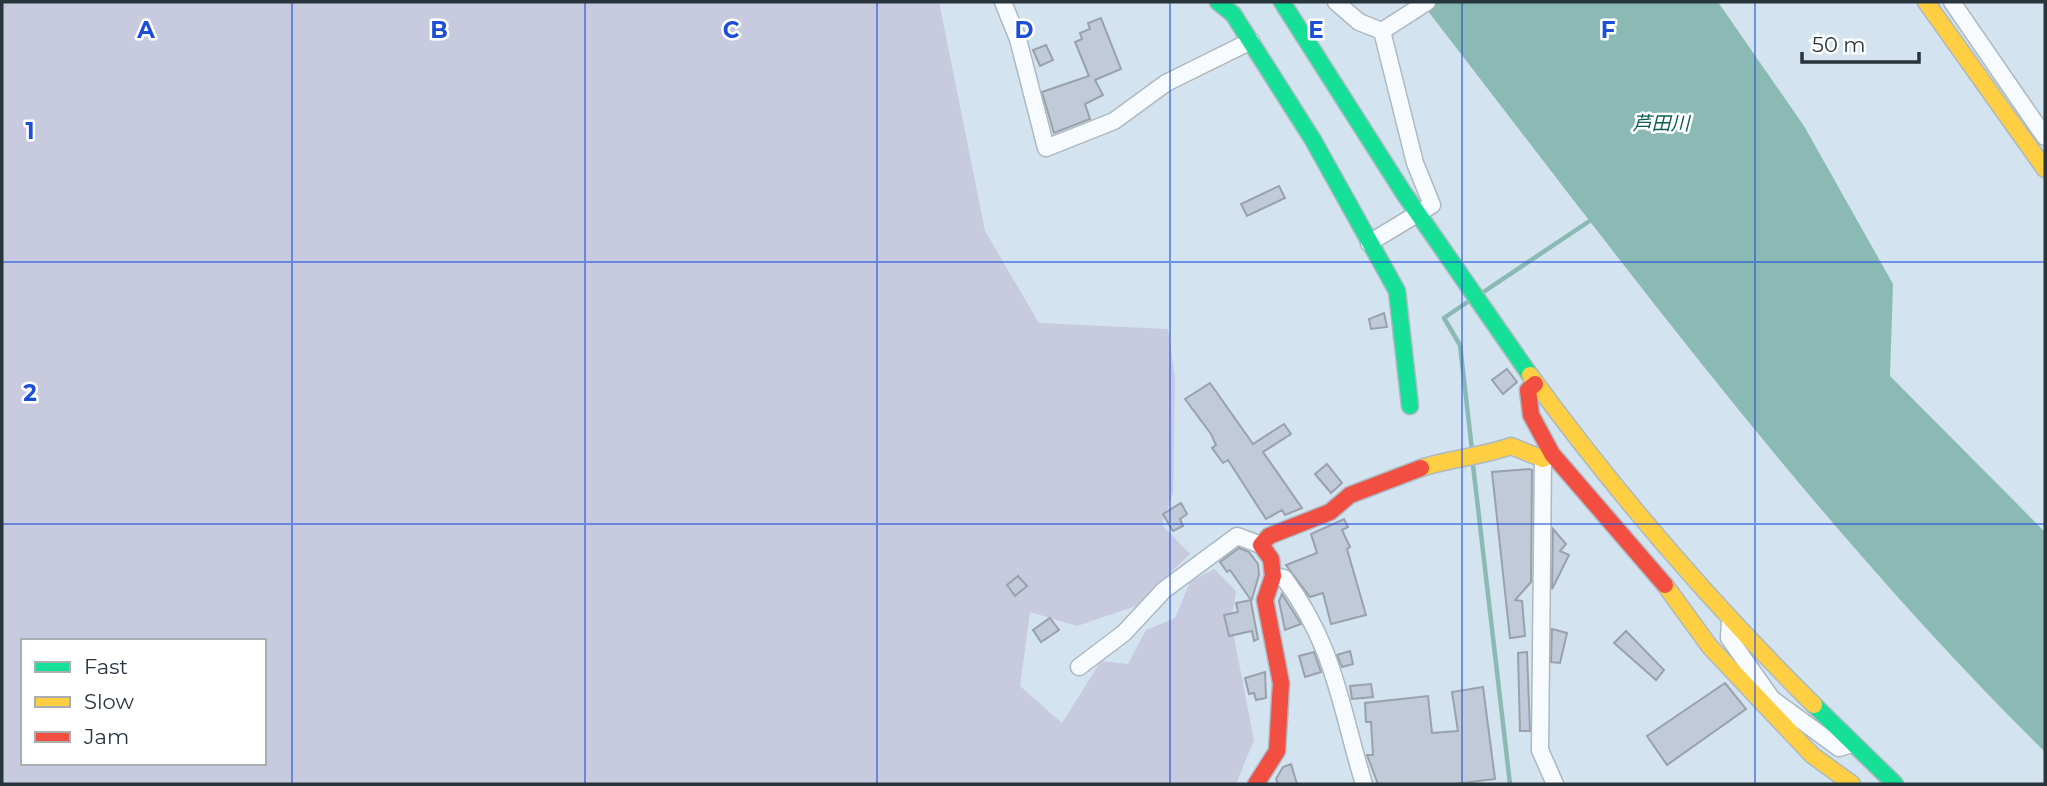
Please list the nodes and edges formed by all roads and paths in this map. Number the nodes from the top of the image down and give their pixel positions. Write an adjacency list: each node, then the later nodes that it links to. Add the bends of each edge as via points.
1 (1003, 2): 9 (street, via 1018,39 1046,148 1114,121 1166,83)
2 (1218, 2): 9 (street, via 1233,14)
3 (1282, 2): 12 (street)
4 (1336, 2): 8 (street, via 1359,22)
5 (1427, 2): 8 (street)
6 (1926, 2): 11 (street)
7 (1952, 2): 10 (street)
8 (1382, 32): 12 (street, via 1415,163 1432,205)
9 (1251, 41): 13 (street, via 1313,140)
10 (2045, 137)
11 (2045, 169)
12 (1416, 214): 13 (street); 14 (street)
13 (1368, 243): 15 (street, via 1397,291)
14 (1535, 384): 16 (street, via 1528,390 1531,415); 19 (street, via 1624,499)
15 (1410, 407)
16 (1547, 456): 17 (street, via 1511,446 1482,457 1439,462 1350,495 1330,512 1269,536); 21 (street, via 1679,601 1710,647); 25 (street, via 1540,750)
17 (1261, 544): 18 (street, via 1271,559); 20 (street, via 1237,536 1164,590 1124,633)
18 (1273, 576): 23 (street, via 1265,600 1281,683 1277,751); 24 (street, via 1284,578 1305,606 1335,674)
19 (1730, 619): 21 (street, via 1729,638); 22 (street)
20 (1079, 667)
21 (1769, 703): 22 (street, via 1839,748); 26 (street, via 1812,755)
22 (1852, 744): 27 (street)
23 (1256, 784)
24 (1364, 784)
25 (1555, 784)
26 (1852, 784)
27 (1895, 784)

